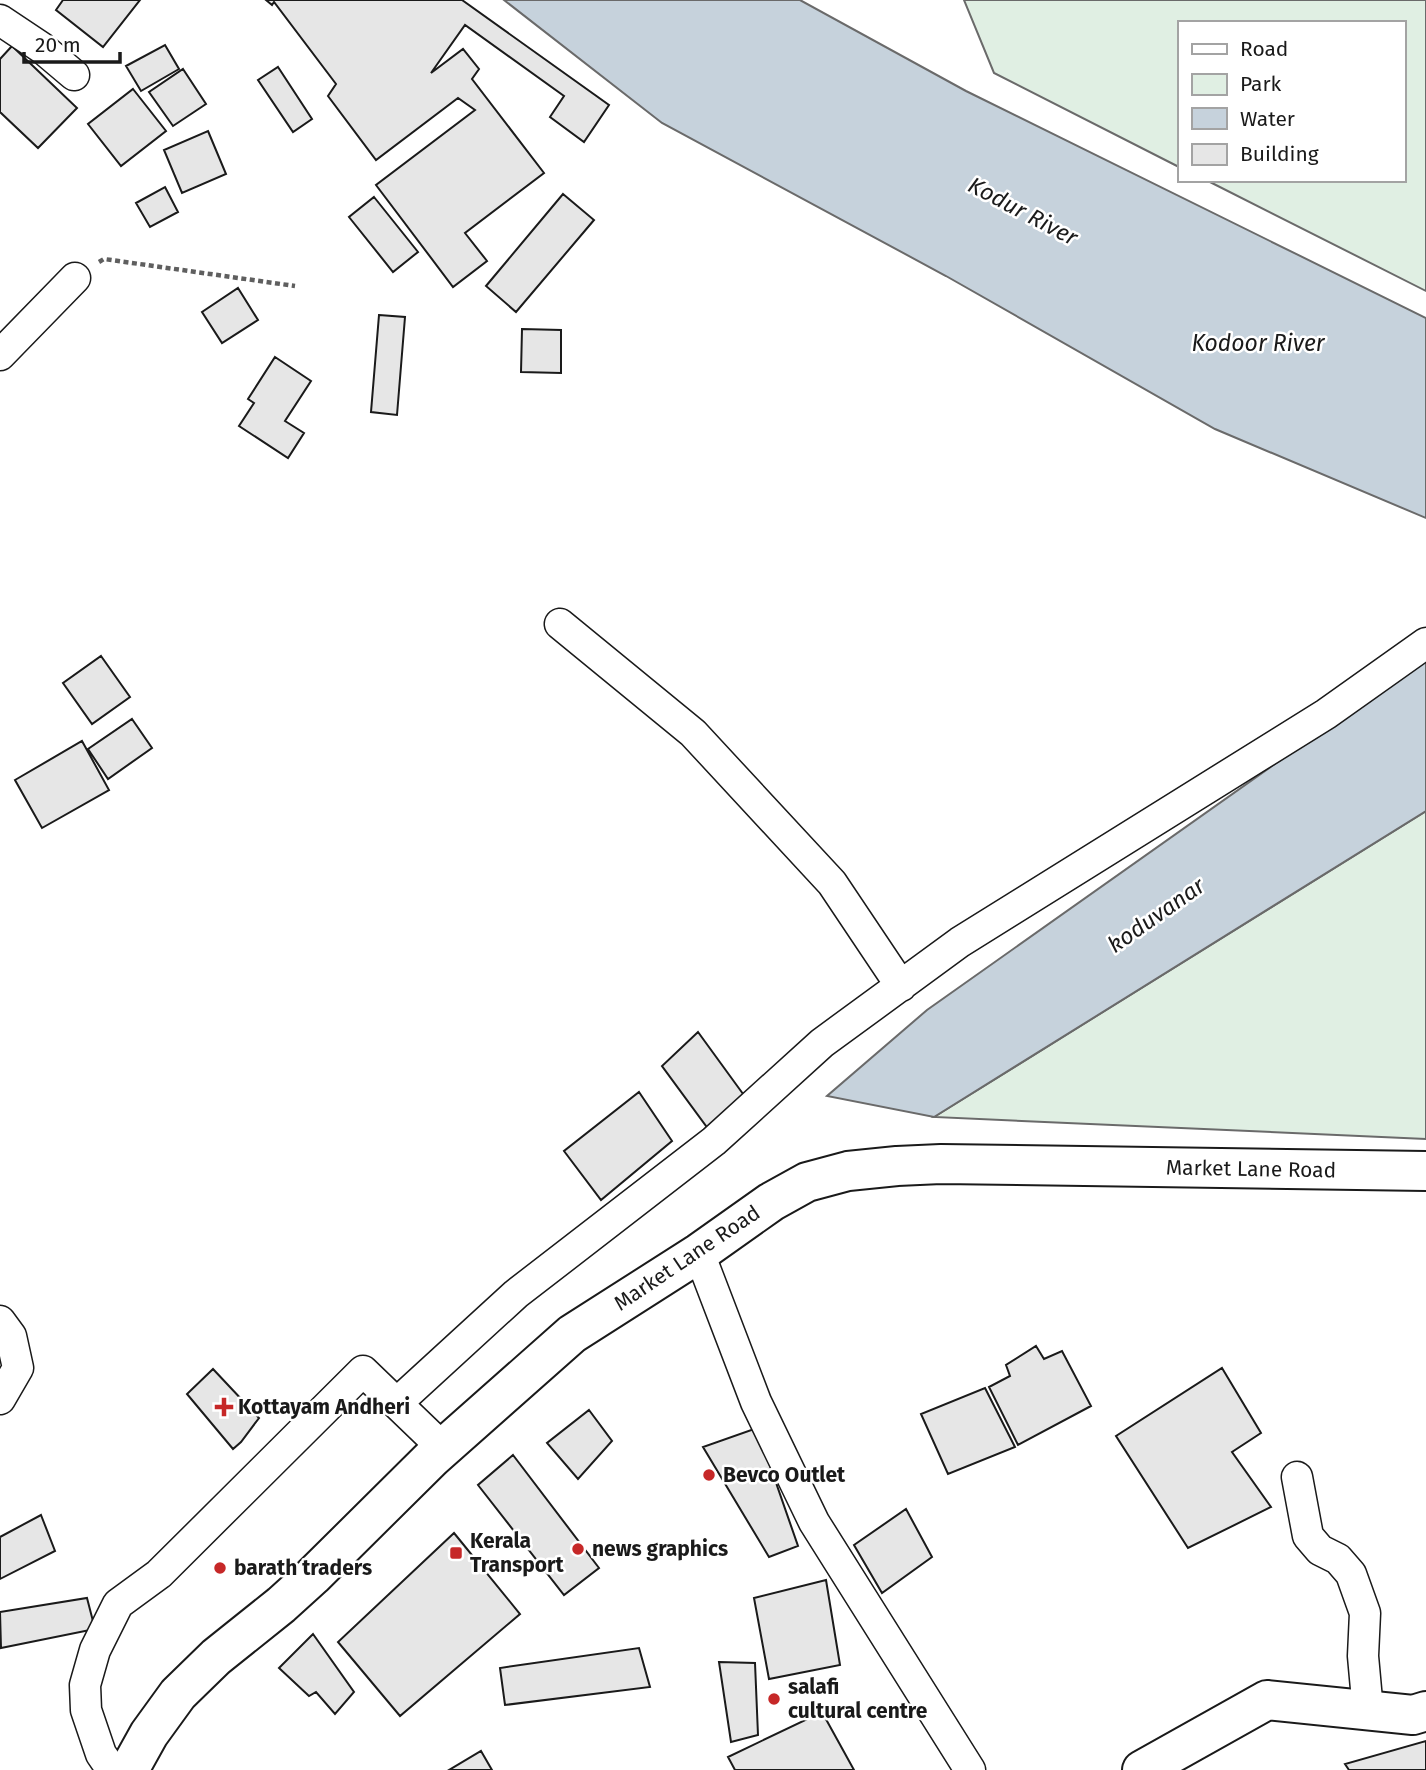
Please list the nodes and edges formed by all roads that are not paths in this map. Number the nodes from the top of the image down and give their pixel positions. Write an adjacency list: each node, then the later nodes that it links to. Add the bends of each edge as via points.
1 (0, 20): 2 (street)
2 (74, 75)
3 (75, 278): 4 (street)
4 (0, 355)
5 (560, 624): 7 (street, via 693,733 832,883)
6 (1426, 643): 7 (street, via 1326,714 960,942)
7 (901, 986): 12 (street, via 822,1044 714,1141 516,1294)
8 (1426, 1171): 9 (main road, Market Lane Road, via 941,1164 848,1171 807,1182)
9 (699, 1253): 13 (main road, Market Lane Road, via 572,1334); 19 (street, via 756,1402 814,1522)
10 (0, 1321): 11 (street, via 11,1336 18,1368)
11 (0, 1399)
12 (397, 1403): 13 (street); 17 (street, via 363,1371 159,1574 118,1604 95,1650 85,1685 86,1710)
13 (443, 1448): 18 (main road, Market Lane Road, via 313,1576 178,1694)
14 (1297, 1477): 15 (street, via 1308,1536 1350,1574 1365,1613)
15 (1368, 1711): 16 (main road, via 1413,1715); 20 (main road, via 1267,1700)
16 (1426, 1711)
17 (111, 1770)
18 (129, 1770)
19 (970, 1770)
20 (1142, 1770)

